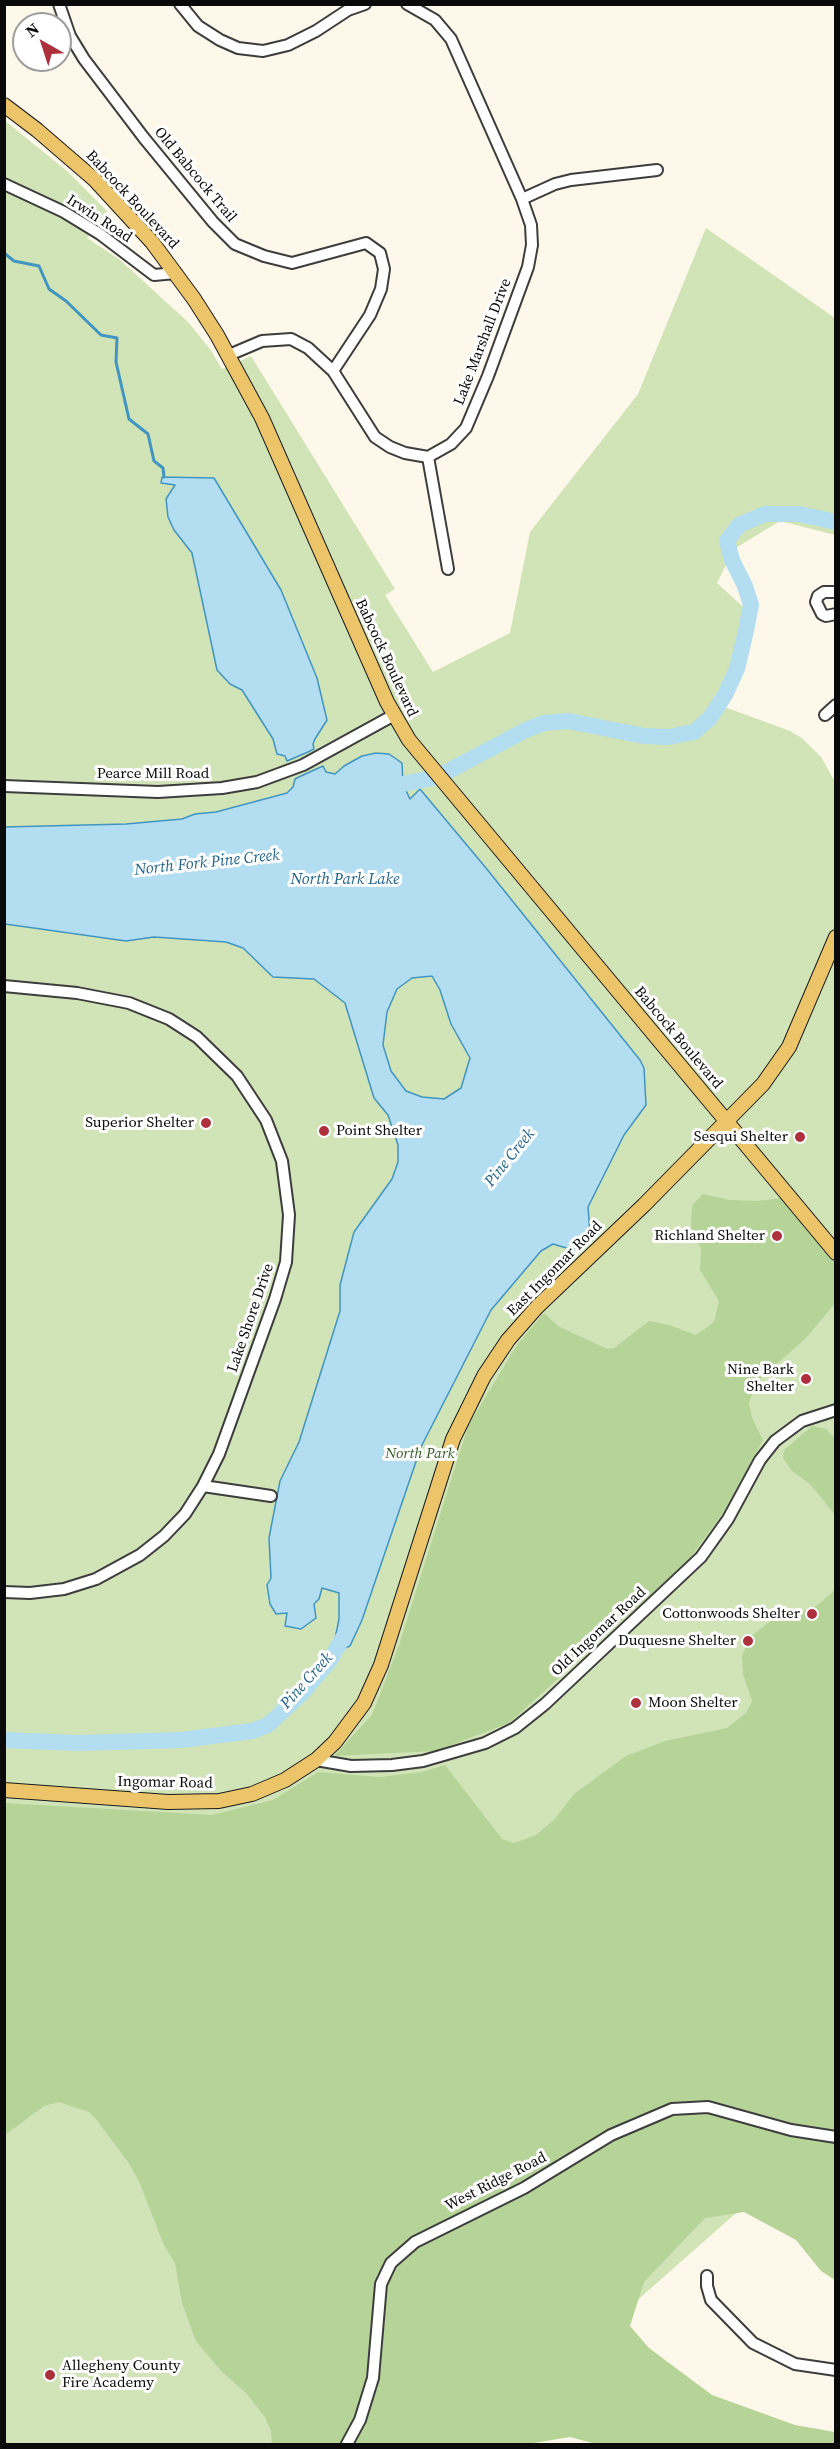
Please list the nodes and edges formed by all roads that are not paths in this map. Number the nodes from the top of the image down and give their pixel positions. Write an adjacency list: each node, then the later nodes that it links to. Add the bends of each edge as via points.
1 (59, 4): 11 (street, Old Babcock Trail, via 70,36 84,59 151,147 235,244 292,263 366,243 380,253 384,269 381,289 370,315)
2 (180, 4): 3 (street, via 198,26 220,40 238,48 262,51 288,45)
3 (365, 4)
4 (407, 4): 8 (street, Lake Marshall Drive, via 435,21 451,39)
5 (4, 105): 9 (main road, Babcock Boulevard, via 95,180)
6 (657, 170): 8 (street, via 571,180)
7 (4, 184): 9 (street, Irwin Road, via 64,212 154,275)
8 (522, 199): 12 (street, Lake Marshall Drive, via 531,225 528,267 466,428 451,444)
9 (176, 273): 10 (main road, Babcock Boulevard)
10 (229, 355): 11 (street, via 262,341 291,339 308,348); 17 (main road, Babcock Boulevard, via 262,418)
11 (333, 371): 12 (street, via 375,437 405,453)
12 (428, 456): 13 (street)
13 (448, 569)
14 (836, 592): 15 (street, via 824,592 816,602 822,614)
15 (836, 614)
16 (836, 705): 18 (street)
17 (394, 715): 19 (street, Pearce Mill Road, via 303,765 257,782 168,792); 22 (main road, Babcock Boulevard, via 429,765)
18 (825, 715)
19 (5, 785)
20 (836, 937): 22 (main road, East Ingomar Road, via 789,1047 763,1084)
21 (4, 986): 25 (street, Lake Shore Drive, via 107,998 169,1019 197,1037 232,1070 255,1102 275,1142 288,1196 286,1262 219,1454)
22 (727, 1122): 23 (main road, Babcock Boulevard); 28 (main road, East Ingomar Road, via 537,1307 496,1358 453,1439 373,1686 345,1730)
23 (836, 1253)
24 (836, 1410): 28 (street, Old Ingomar Road, via 802,1422 775,1441 701,1557 515,1728 486,1743 423,1761 351,1766)
25 (203, 1486): 26 (street); 27 (street, Lake Shore Drive, via 185,1514 164,1536 117,1570 64,1589)
26 (271, 1497)
27 (4, 1592)
28 (316, 1760): 29 (main road, Ingomar Road, via 285,1780 252,1794 201,1803)
29 (4, 1790)
30 (836, 2137): 33 (street, West Ridge Road, via 791,2130 708,2107 672,2109 611,2135 524,2188 421,2238 398,2256 381,2284 373,2378 360,2420)
31 (707, 2276): 32 (street, via 711,2300 753,2343 795,2364)
32 (836, 2370)
33 (347, 2445)

